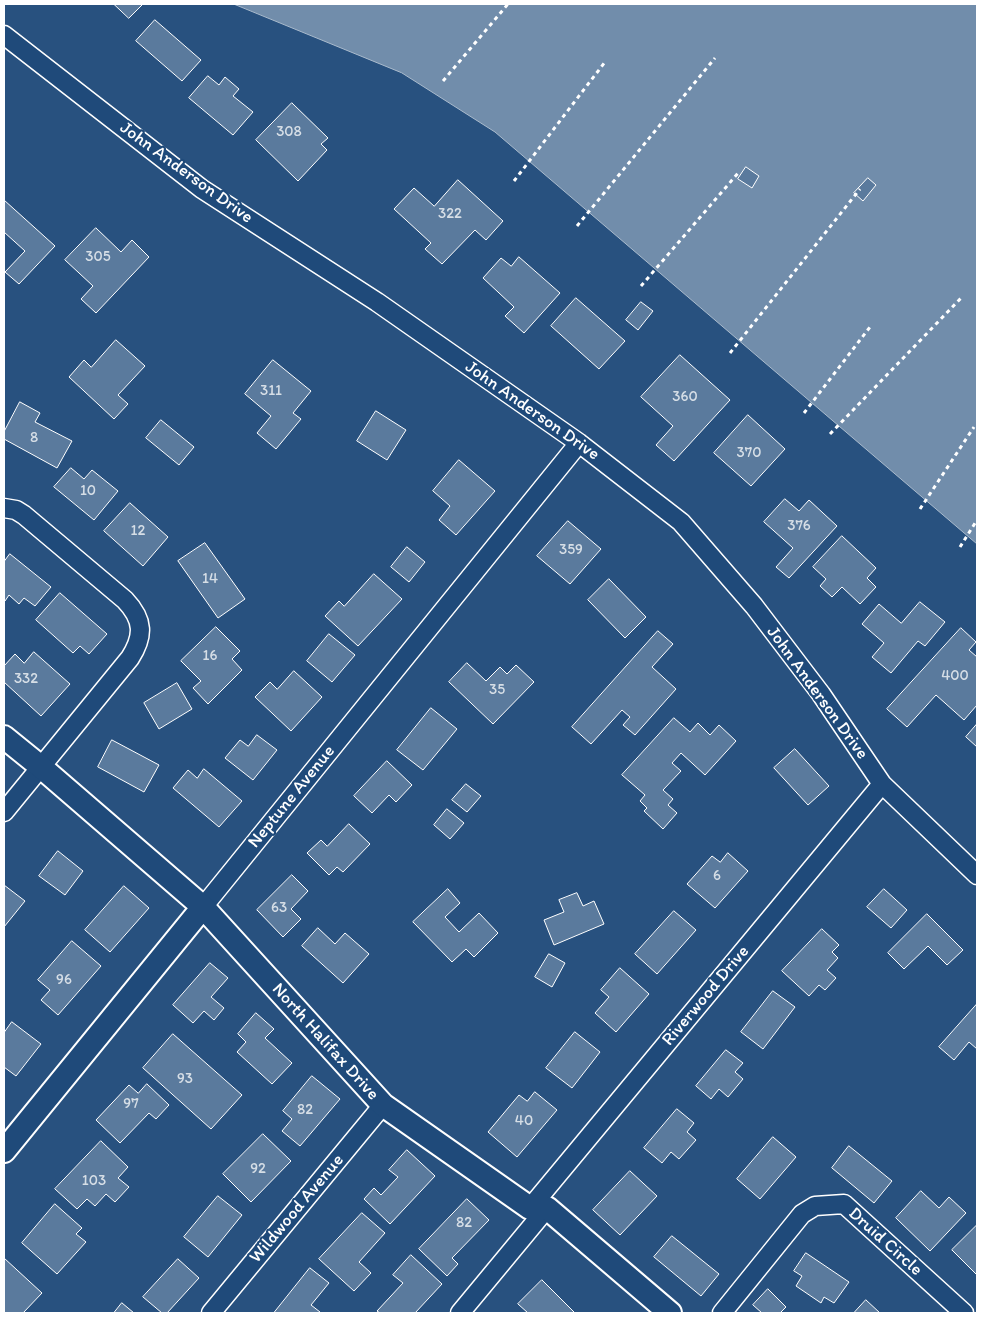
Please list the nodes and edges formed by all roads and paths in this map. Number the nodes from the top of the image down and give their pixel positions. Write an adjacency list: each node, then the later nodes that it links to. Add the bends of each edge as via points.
1 (508, 4): 5 (path)
2 (4, 35): 17 (street, John Anderson Drive, via 202,189 377,302)
3 (714, 58): 9 (path)
4 (605, 62): 7 (path)
5 (443, 81)
6 (738, 172): 10 (path)
7 (514, 181)
8 (860, 189): 13 (path)
9 (577, 226)
10 (641, 286)
11 (963, 296): 16 (path)
12 (870, 327): 14 (path)
13 (730, 353)
14 (804, 413)
15 (974, 427): 19 (path)
16 (830, 434)
17 (579, 443): 24 (street, John Anderson Drive, via 681,522 766,621); 27 (street, Neptune Avenue)
18 (4, 508): 23 (street, via 24,515 125,600 134,609 140,627 138,643 130,658)
19 (920, 509)
20 (977, 520): 21 (path)
21 (960, 547)
22 (4, 737): 23 (street, North Halifax Drive)
23 (41, 767): 25 (street); 27 (street, North Halifax Drive)
24 (882, 784): 26 (street, John Anderson Drive); 30 (street, Riverwood Drive)
25 (4, 812)
26 (977, 875)
27 (203, 907): 28 (street, North Halifax Drive); 29 (street, Neptune Avenue)
28 (383, 1105): 30 (street, North Halifax Drive); 31 (street, Wildwood Avenue)
29 (4, 1151)
30 (538, 1208): 32 (street, Riverwood Drive); 33 (street, North Halifax Drive)
31 (211, 1313)
32 (460, 1313)
33 (670, 1313)
34 (722, 1313): 35 (street, Druid Circle, via 802,1214 815,1206 844,1204)
35 (964, 1313)

